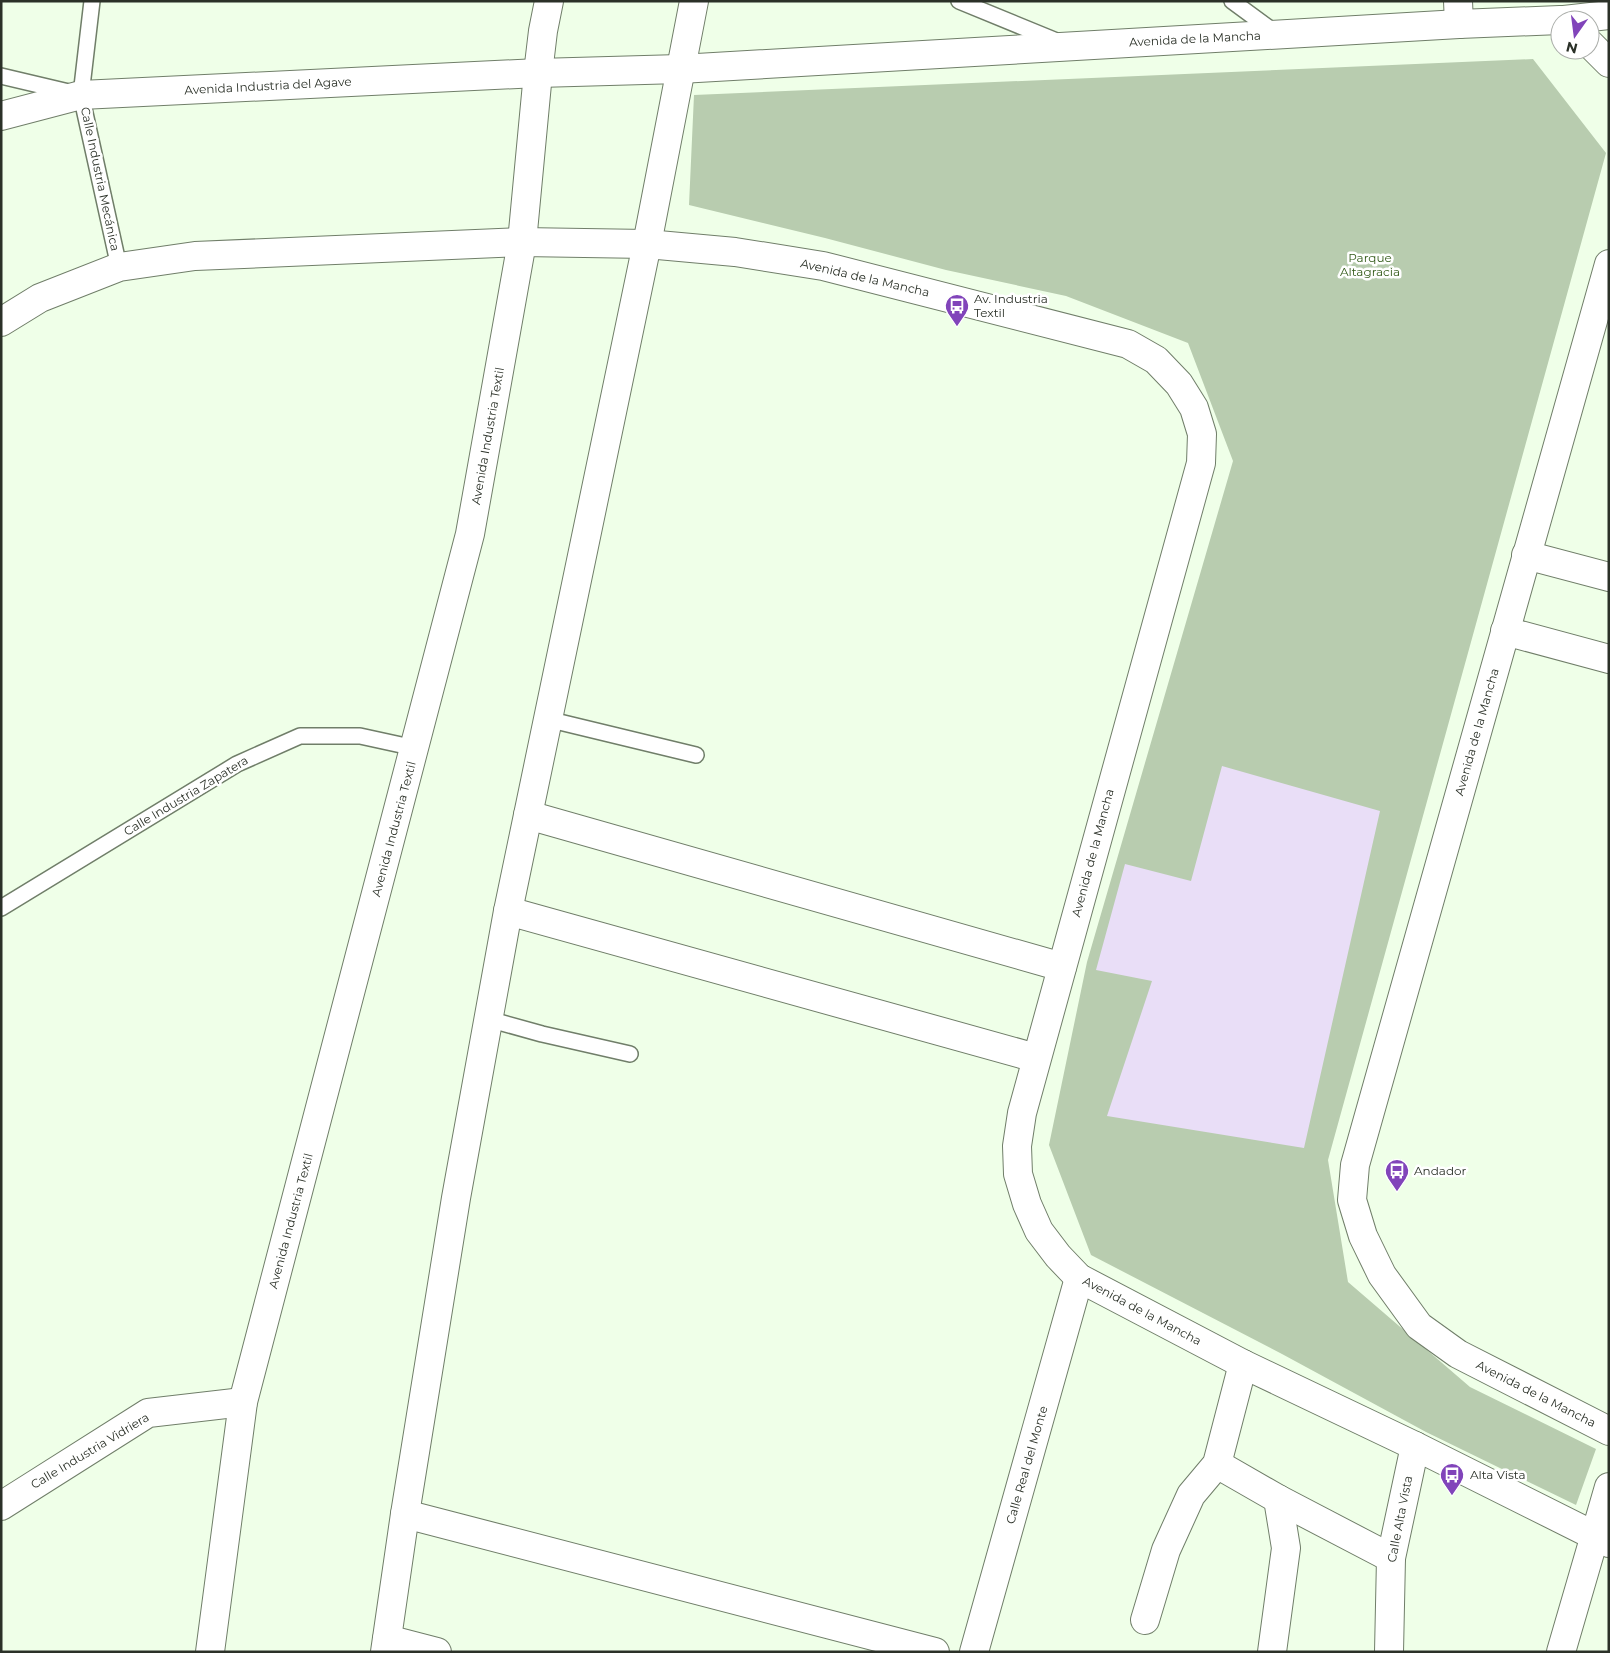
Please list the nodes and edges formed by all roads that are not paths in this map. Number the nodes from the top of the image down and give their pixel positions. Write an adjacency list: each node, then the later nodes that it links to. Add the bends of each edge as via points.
1 (92, 1): 15 (lane, Calle Industria Mecánica)
2 (549, 1): 13 (street, Avenida Industria Textil)
3 (694, 1): 12 (street)
4 (959, 1): 9 (lane)
5 (1232, 1): 8 (lane)
6 (1459, 13): 7 (street, Avenida de la Mancha); 8 (street, Avenida de la Mancha)
7 (1550, 19)
8 (1278, 35): 9 (street, Avenida de la Mancha)
9 (1070, 46): 12 (street, Avenida de la Mancha)
10 (1600, 55): 11 (street)
11 (1609, 64)
12 (680, 69): 13 (street, Avenida Industria del Agave); 18 (street)
13 (538, 72): 15 (street, Avenida Industria del Agave); 17 (street, Avenida Industria Textil)
14 (1, 76): 15 (lane)
15 (81, 95): 16 (street, Avenida Industria del Agave); 20 (lane, Calle Industria Mecánica)
16 (1, 116)
17 (522, 242): 18 (street, Avenida de la Mancha); 20 (street, via 195,256); 27 (street, Avenida Industria Textil, via 470,534)
18 (647, 244): 26 (street); 32 (street, Avenida de la Mancha, via 735,252 823,266 1128,344 1156,360 1179,384 1194,408 1202,434 1201,463)
19 (1609, 264): 22 (street, Avenida de la Mancha)
20 (119, 267): 21 (street, via 40,298)
21 (1, 322)
22 (1526, 555): 23 (street); 24 (street, Avenida de la Mancha)
23 (1609, 577)
24 (1505, 631): 25 (street); 39 (street, Avenida de la Mancha, via 1354,1165 1352,1200 1363,1236 1382,1275 1419,1326 1458,1354)
25 (1609, 660)
26 (547, 719): 28 (lane); 29 (street)
27 (415, 748): 30 (lane, Calle Industria Zapatera, via 360,736 300,736 237,764); 38 (street, Avenida Industria Textil)
28 (696, 756)
29 (528, 815): 31 (street); 32 (street)
30 (1, 908)
31 (508, 911): 33 (street); 35 (street)
32 (1062, 967): 35 (street, Avenida de la Mancha)
33 (488, 1019): 34 (lane); 45 (street)
34 (630, 1054)
35 (1036, 1058): 36 (street, Avenida de la Mancha, via 1022,1113 1017,1146 1018,1174 1039,1231)
36 (1079, 1278): 37 (street, Avenida de la Mancha); 53 (street, Calle Real del Monte)
37 (1243, 1364): 40 (street, Avenida de la Mancha); 41 (street)
38 (243, 1402): 44 (street, Calle Industria Vidriera, via 148,1413); 50 (street, Avenida Industria Textil)
39 (1609, 1431)
40 (1414, 1446): 46 (street, Avenida de la Mancha); 47 (street, Calle Alta Vista)
41 (1217, 1464): 43 (street); 48 (street, via 1191,1495 1166,1550)
42 (1609, 1487): 46 (street)
43 (1278, 1500): 47 (street); 54 (street, via 1286,1548)
44 (1, 1506)
45 (405, 1514): 49 (street); 52 (street)
46 (1602, 1540): 56 (street)
47 (1391, 1558): 55 (street, Calle Alta Vista)
48 (1146, 1620)
49 (386, 1645): 51 (street)
50 (210, 1652)
51 (437, 1652)
52 (935, 1652)
53 (974, 1652)
54 (1272, 1652)
55 (1389, 1652)
56 (1561, 1652)

